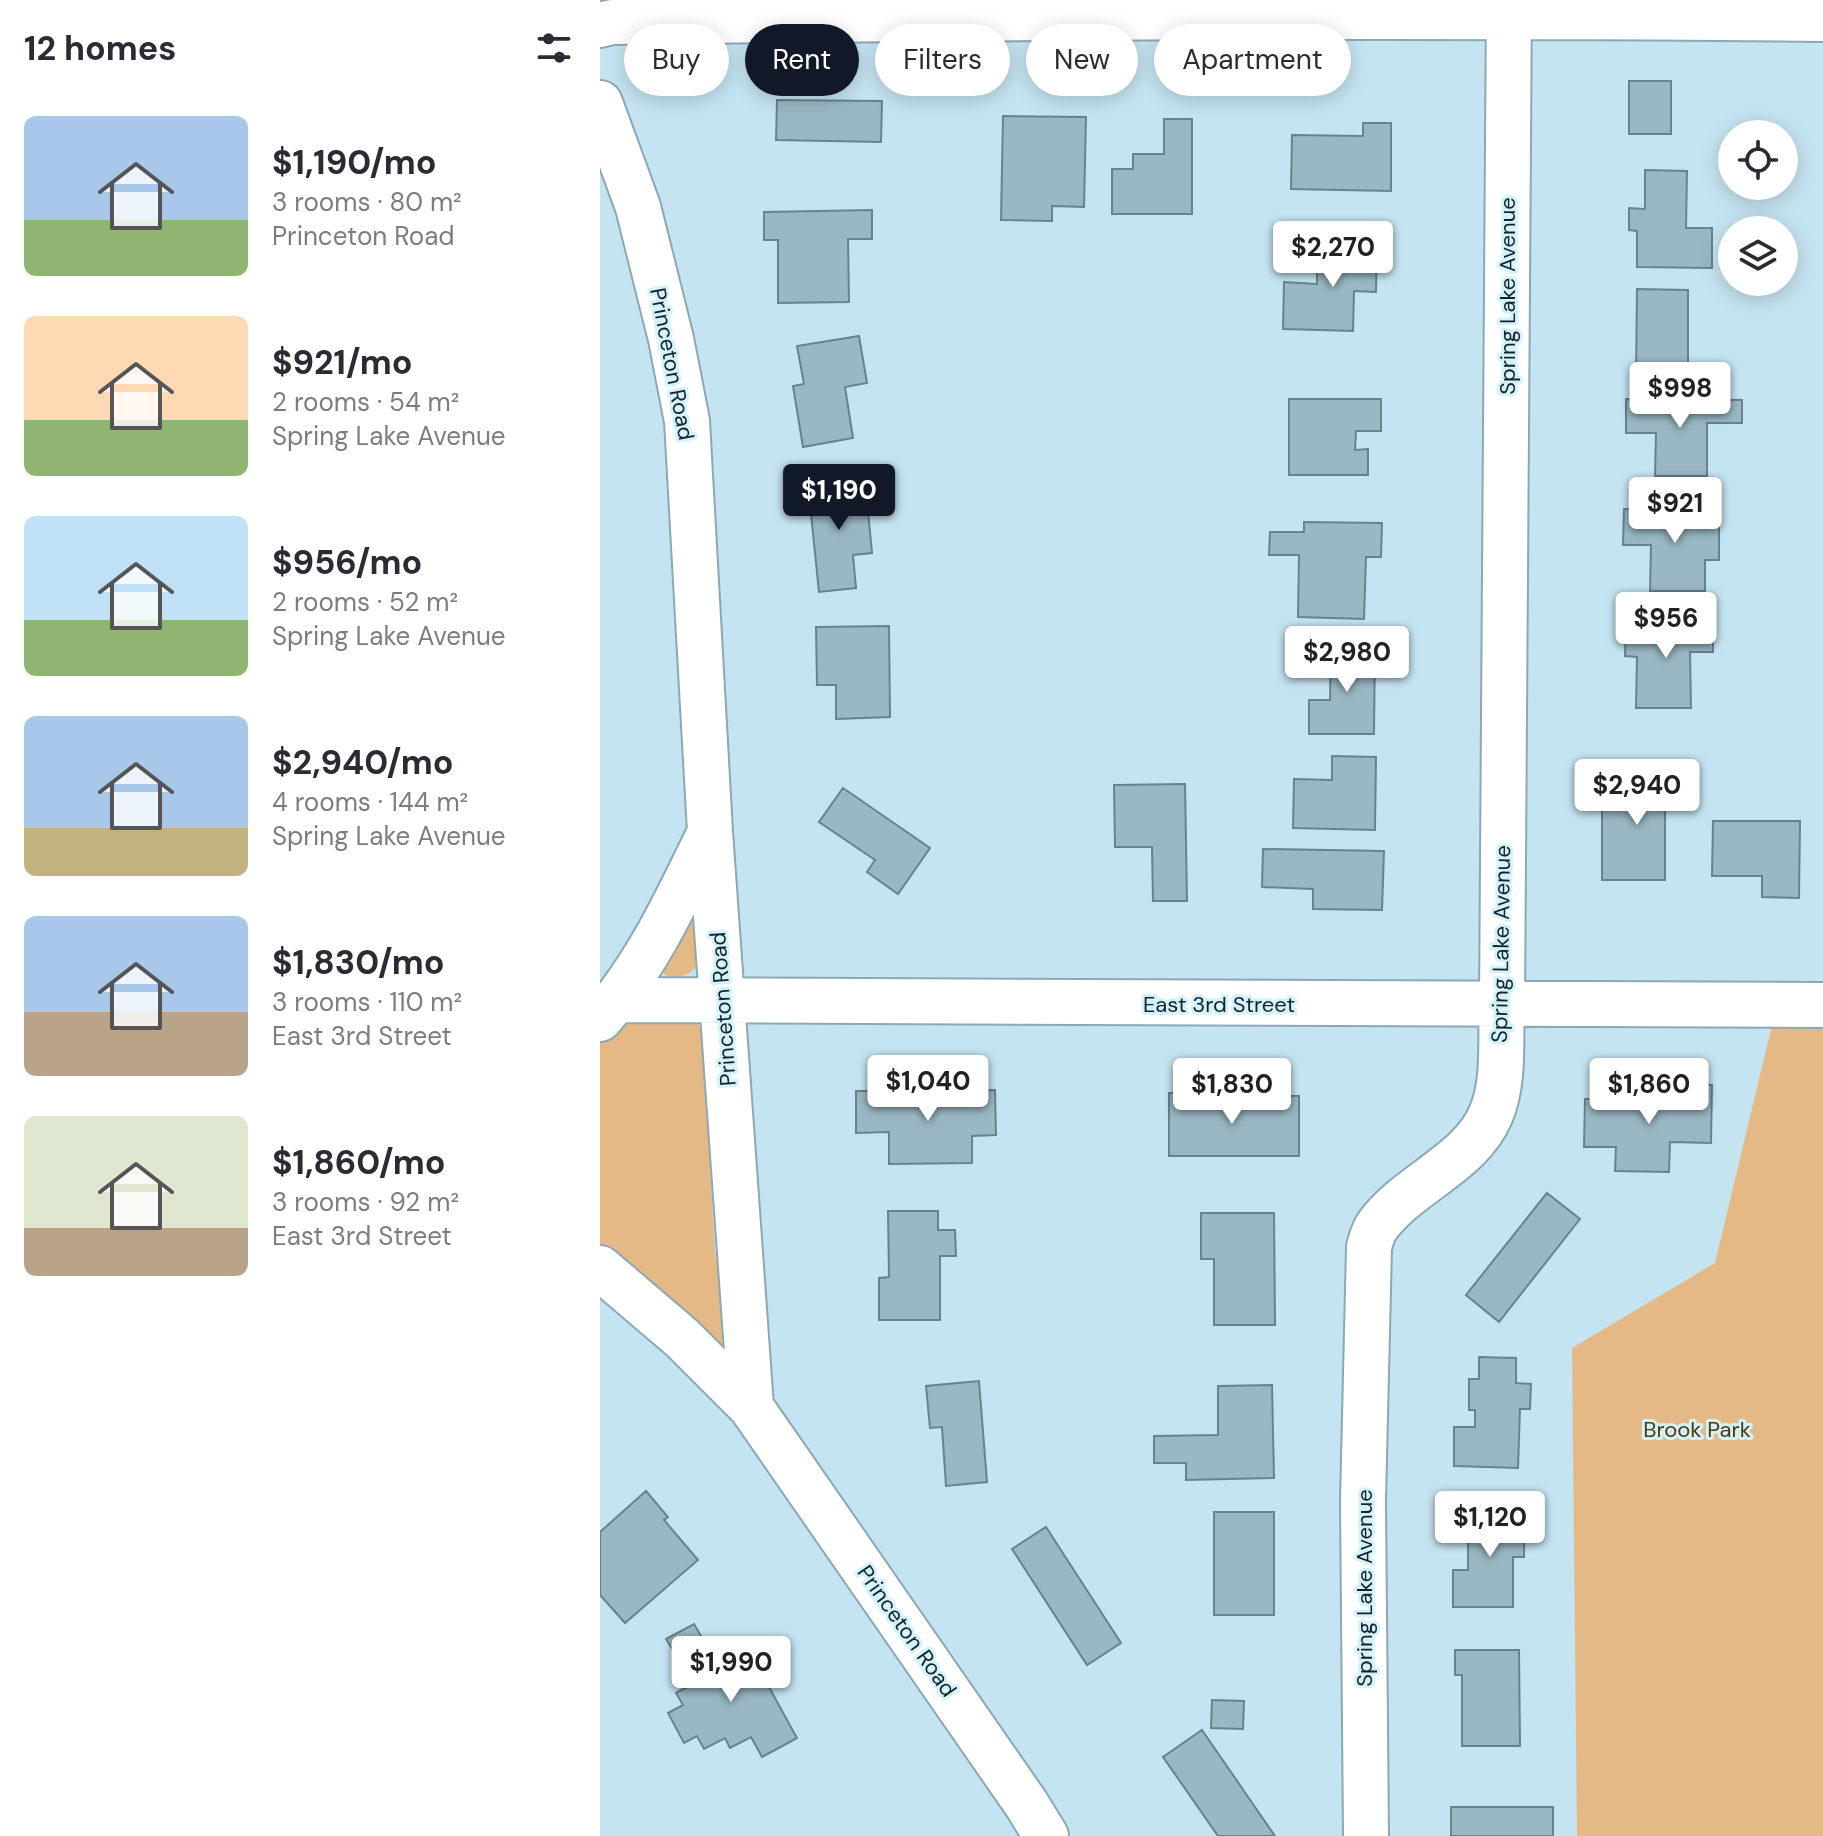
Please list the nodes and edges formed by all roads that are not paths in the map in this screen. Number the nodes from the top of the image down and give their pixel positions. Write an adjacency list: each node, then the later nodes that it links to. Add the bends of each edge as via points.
1 (1039, 8): 2 (street); 4 (street)
2 (1509, 8): 3 (street); 8 (street, Spring Lake Avenue)
3 (1823, 19)
4 (600, 25)
5 (602, 113): 6 (street, Princeton Road, via 638,207 687,421)
6 (710, 832): 7 (street, Princeton Road); 10 (street, East 3rd Street, via 662,932)
7 (723, 1001): 8 (street, East 3rd Street); 10 (street, East 3rd Street); 12 (street, Princeton Road)
8 (1502, 1004): 9 (street, East 3rd Street); 14 (street, Spring Lake Avenue, via 1499,1084 1491,1116 1467,1149 1376,1226 1369,1247 1363,1501)
9 (1823, 1005)
10 (608, 1010)
11 (600, 1268): 12 (street, via 682,1338)
12 (751, 1407): 13 (street, Princeton Road)
13 (1046, 1836)
14 (1366, 1836)

